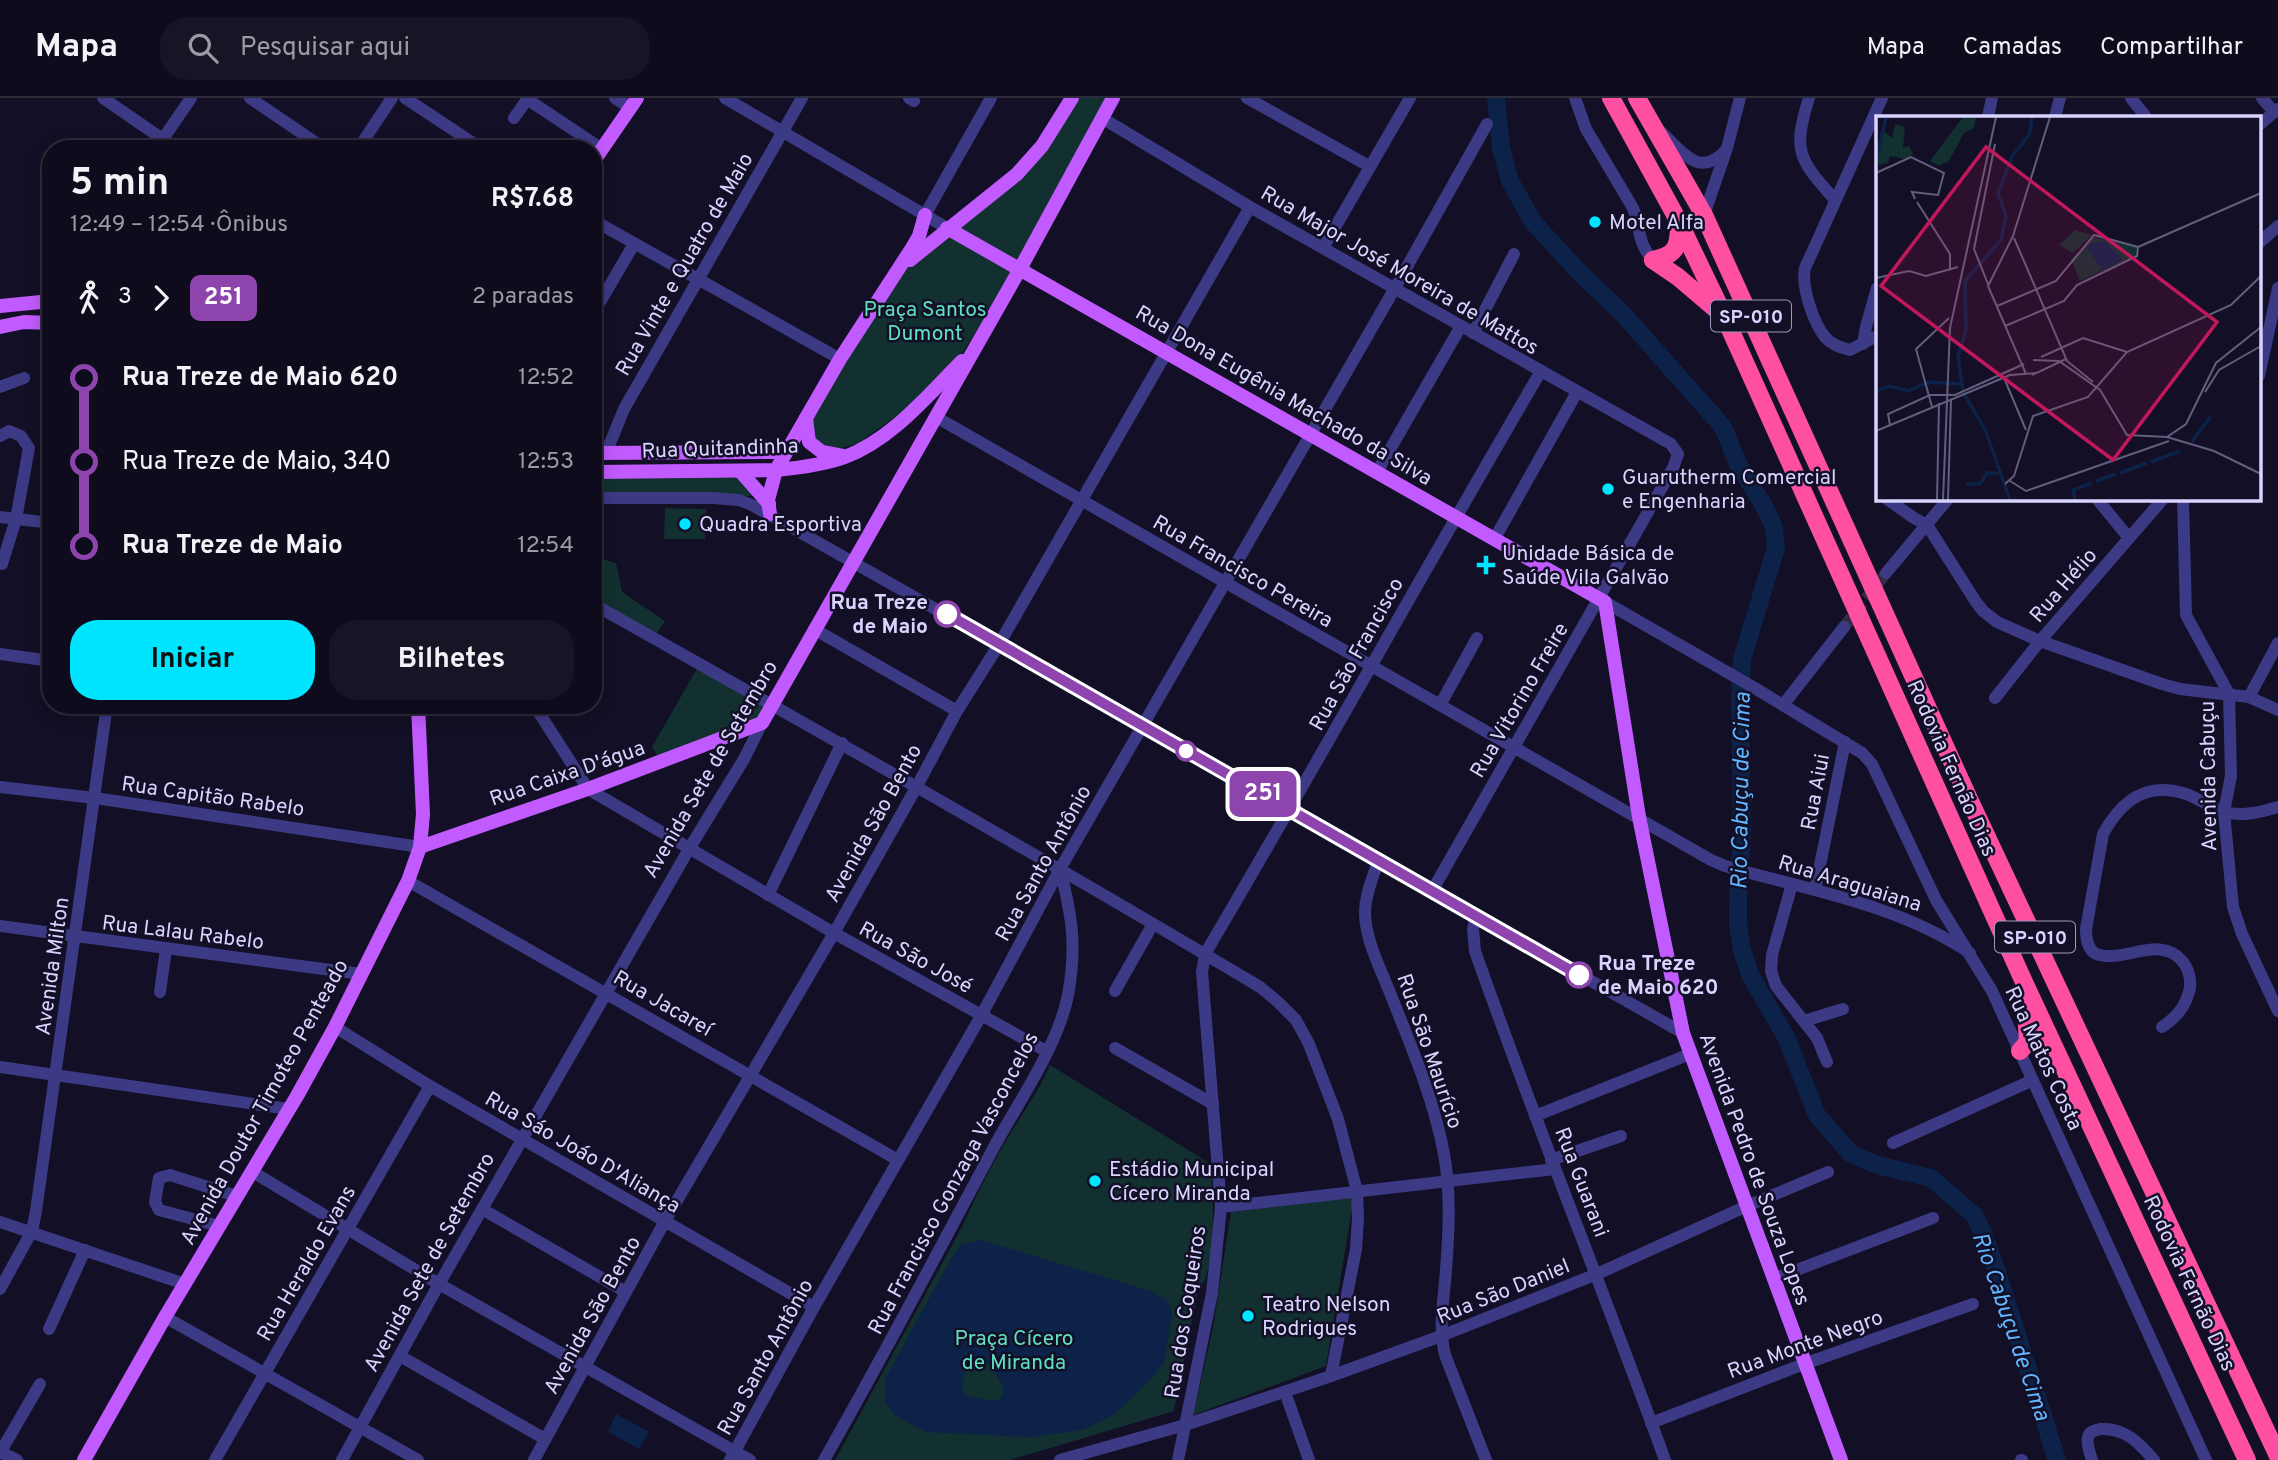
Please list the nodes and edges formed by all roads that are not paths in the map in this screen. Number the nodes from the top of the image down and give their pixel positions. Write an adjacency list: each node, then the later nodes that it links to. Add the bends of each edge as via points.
1 (103, 98): 36 (street)
2 (191, 98): 37 (street)
3 (250, 98): 38 (street)
4 (392, 98): 39 (street)
5 (405, 98): 40 (street)
6 (615, 98): 25 (street)
7 (725, 98): 35 (street)
8 (802, 98): 35 (street, Rua Vinte e Quatro de Maio)
9 (991, 98): 47 (street)
10 (1114, 98): 31 (main road, Avenida Sete de Setembro)
11 (1247, 98): 44 (street)
12 (1410, 98): 44 (street)
13 (1575, 98): 57 (street, via 1586,129 1633,208 1642,247)
14 (1611, 98): 49 (highway, Rodovia Fernão Dias / SP-010)
15 (1637, 98): 32 (highway, Rodovia Fernão Dias / SP-010)
16 (1740, 98): 42 (street)
17 (1809, 98): 45 (street, via 1800,147)
18 (1882, 98): 45 (street)
19 (1992, 98): 27 (street)
20 (2060, 98): 28 (street)
21 (2131, 98): 29 (street)
22 (2262, 98): 26 (street)
23 (528, 99): 30 (street); 41 (street)
24 (1069, 99): 52 (main road, via 1031,160)
25 (634, 103): 43 (main road)
26 (2276, 111): 34 (street)
27 (1988, 116)
28 (2055, 116)
29 (2145, 116)
30 (514, 118)
31 (1102, 118): 46 (street, Rua Major José Moreira de Mattos); 58 (main road, Avenida Sete de Setembro)
32 (1651, 122): 42 (street, via 1700,163 1709,164); 48 (highway, Rodovia Fernão Dias / SP-010)
33 (1486, 124): 61 (street, Rua Santo Antônio)
34 (2260, 124)
35 (782, 131): 47 (street); 60 (street, Rua Vinte e Quatro de Maio)
36 (155, 140)
37 (163, 140)
38 (312, 140)
39 (364, 140)
40 (468, 140)
41 (578, 140)
42 (1727, 148): 48 (street)
43 (602, 149)
44 (1370, 166): 55 (street)
45 (1835, 200): 72 (street, via 1803,281 1825,337 1845,349)
46 (1250, 207): 55 (street, Rua Major José Moreira de Mattos); 74 (street, Avenida São Bento)
47 (925, 215): 52 (street); 59 (main road, via 919,236)
48 (1704, 215): 238 (highway, Rodovia Fernão Dias / SP-010, via 1972,805)
49 (1679, 222): 57 (highway, via 1676,248); 67 (highway, Rodovia Fernão Dias / SP-010)
50 (602, 225): 54 (street)
51 (2278, 226): 53 (street)
52 (947, 228): 58 (main road, Rua Dona Eugênia Machado da Silva); 59 (main road)
53 (2260, 242)
54 (634, 244): 60 (street); 64 (street)
55 (1323, 248): 61 (street, Rua Major José Moreira de Mattos)
56 (1514, 254): 70 (street)
57 (1653, 260): 67 (highway)
58 (1020, 269): 73 (main road, Avenida Sete de Setembro); 74 (main road, Rua Dona Eugênia Machado da Silva)
59 (892, 279): 75 (main road)
60 (697, 280): 75 (street); 85 (street, Rua Vinte e Quatro de Maio)
61 (1395, 288): 70 (street, Rua Major José Moreira de Mattos); 83 (street, Rua Santo Antônio)
62 (2278, 288): 76 (street)
63 (1876, 292): 72 (street)
64 (602, 299)
65 (42, 303): 66 (main road)
66 (0, 306)
67 (1725, 318): 170 (highway, Rodovia Fernão Dias / SP-010)
68 (42, 323): 69 (main road)
69 (0, 327)
70 (1467, 330): 77 (street, Rua Major José Moreira de Mattos); 93 (street)
71 (1876, 337): 72 (street)
72 (1863, 344)
73 (975, 348): 81 (main road, Avenida Sete de Setembro); 89 (main road, Rua Quitandinha, via 912,412)
74 (1166, 352): 83 (main road, Rua Dona Eugênia Machado da Silva); 95 (street, Avenida São Bento)
75 (840, 359): 82 (main road)
76 (2260, 371)
77 (1541, 372): 80 (street, Rua Major José Moreira de Mattos); 102 (street, Rua São Francisco)
78 (24, 378): 79 (street)
79 (0, 387)
80 (1577, 392): 88 (street, Rua Major José Moreira de Mattos, via 1671,444); 107 (street)
81 (936, 417): 95 (street, Rua Francisco Pereira); 109 (main road, Avenida Sete de Setembro)
82 (806, 418): 86 (main road); 89 (main road, via 807,435 814,447)
83 (1310, 435): 93 (main road, Rua Dona Eugênia Machado da Silva); 112 (street, Rua Santo Antônio)
84 (0, 436): 104 (street, via 9,431 21,436 29,448)
85 (602, 449)
86 (786, 452): 87 (main road, Rua Quitandinha); 90 (main road)
87 (602, 453)
88 (1678, 454): 113 (street, Rua Vitorino Freire)
89 (846, 456): 90 (main road, Rua Quitandinha, via 804,468)
90 (776, 470): 91 (main road, Rua Quitandinha); 101 (main road)
91 (740, 471): 92 (main road, Rua Quitandinha); 101 (main road)
92 (602, 472)
93 (1377, 472): 102 (main road, Rua Dona Eugênia Machado da Silva)
94 (602, 498): 101 (street, via 713,498)
95 (1082, 500): 112 (street, Rua Francisco Pereira); 120 (street, Avenida São Bento)
96 (1887, 500): 106 (street)
97 (1947, 500): 106 (street)
98 (2098, 500): 108 (street)
99 (2162, 500): 108 (street, Rua Hélio)
100 (2183, 500): 125 (street, Avenida Cabuçu, via 2186,615)
101 (769, 509): 109 (street)
102 (1455, 516): 107 (main road, Rua Dona Eugênia Machado da Silva); 123 (street, Rua São Francisco)
103 (0, 517): 104 (street)
104 (16, 519): 105 (street); 110 (street)
105 (42, 522)
106 (1927, 525): 111 (street); 118 (street, via 1983,611)
107 (1494, 538): 113 (main road, Rua Dona Eugênia Machado da Silva)
108 (2129, 538): 118 (street, Rua Hélio)
109 (853, 561): 116 (main road, Avenida Sete de Setembro); 120 (street)
110 (2, 564)
111 (1886, 573)
112 (1224, 582): 123 (street, Rua Francisco Pereira); 137 (street, Rua Santo Antônio)
113 (1603, 601): 124 (street, Rua Dona Eugênia Machado da Silva); 141 (street, Rua Vitorino Freire); 150 (main road, Avenida Pedro de Souza Lopes)
114 (602, 609): 128 (street)
115 (1844, 627): 130 (street)
116 (814, 629): 128 (main road, Avenida Sete de Setembro); 132 (street)
117 (1477, 638): 129 (street)
118 (2040, 641): 125 (street, via 2162,684); 127 (street, Rua Hélio)
119 (2278, 643): 126 (street)
120 (1000, 644): 132 (street, Avenida São Bento); 137 (street)
121 (0, 654): 122 (street)
122 (42, 660)
123 (1371, 667): 129 (street, Rua Francisco Pereira); 148 (street, Rua São Francisco)
124 (1724, 670): 130 (street, Rua Matos Costa)
125 (2229, 694): 126 (street); 149 (street, Avenida Cabuçu, via 2231,776)
126 (2249, 697): 131 (street)
127 (1994, 698)
128 (771, 705): 136 (main road, Avenida Sete de Setembro); 140 (street)
129 (1440, 705): 141 (street, Rua Francisco Pereira)
130 (1783, 705): 139 (street, Rua Matos Costa)
131 (2278, 710)
132 (957, 711): 144 (street, Avenida São Bento)
133 (106, 714): 146 (street, Avenida Milton)
134 (419, 714): 151 (main road, Avenida Doutor Timoteo Penteado)
135 (540, 714): 145 (street)
136 (762, 723): 138 (main road, Rua Caixa D'água); 142 (street, Avenida Sete de Setembro)
137 (1142, 726): 148 (street); 154 (street, Rua Santo Antônio)
138 (729, 737): 142 (street); 145 (main road, Rua Caixa D'água)
139 (1845, 742): 158 (street, Rua Aiui); 167 (street, Rua Matos Costa, via 1868,757 1936,900)
140 (842, 743): 144 (street); 160 (street)
141 (1513, 746): 150 (street, Rua Francisco Pereira); 159 (street, Rua Vitorino Freire)
142 (744, 759): 152 (street, Avenida Sete de Setembro)
143 (0, 787): 146 (street, Rua Capitão Rabelo)
144 (916, 788): 154 (street); 164 (street, Avenida São Bento)
145 (588, 789): 151 (main road, Rua Caixa D'água); 152 (street, Rua São José)
146 (95, 798): 151 (street, Rua Capitão Rabelo); 165 (street, Avenida Milton)
147 (2278, 807): 149 (street, via 2241,814)
148 (1291, 810): 153 (street); 168 (street, Rua São Francisco)
149 (2224, 812): 175 (street, Avenida Cabuçu, via 2233,907); 179 (street, via 2171,790 2142,793 2120,809 2103,834 2086,940 2102,956 2161,950 2183,962 2191,981 2189,991 2180,1012)
150 (1639, 817): 155 (street, Rua Francisco Pereira, via 1725,866); 180 (main road, Avenida Pedro de Souza Lopes)
151 (420, 847): 156 (main road, Avenida Doutor Timoteo Penteado)
152 (689, 849): 160 (street, Rua São José); 173 (street, Avenida Sete de Setembro)
153 (1378, 861): 159 (street); 201 (street, Rua São Maurício, via 1366,895 1370,940 1433,1110)
154 (1060, 869): 162 (street); 176 (street, Rua Santo Antônio); 182 (street, Rua Francisco Gonzaga Vasconcelos, via 1070,911 1073,956 1067,998)
155 (1754, 874): 157 (street, Rua Araguaiana)
156 (408, 881): 169 (main road, Avenida Doutor Timoteo Penteado); 173 (street, Rua Jacareí)
157 (1792, 884): 158 (street, Rua Araguaiana); 177 (street, via 1771,971 1776,985)
158 (1815, 890): 167 (street, Rua Araguaiana, via 1917,922)
159 (1432, 891): 161 (street)
160 (768, 895): 164 (street, Rua São José)
161 (1476, 917): 180 (street); 193 (street, Rua Guarani, via 1475,951)
162 (1153, 924): 168 (street); 171 (street)
163 (0, 926): 165 (street, Rua Lalau Rabelo)
164 (834, 933): 176 (street, Rua São José); 188 (street, Avenida São Bento)
165 (75, 937): 166 (street, Rua Lalau Rabelo); 187 (street, Avenida Milton)
166 (166, 949): 169 (street, Rua Lalau Rabelo); 172 (street)
167 (1970, 953): 183 (street, Rua Matos Costa)
168 (1205, 954): 191 (street, Rua dos Coqueiros, via 1202,972); 202 (street, via 1260,987 1296,1020 1338,1119)
169 (361, 974): 178 (main road, Avenida Doutor Timoteo Penteado)
170 (2024, 982): 183 (highway, via 2028,1042); 256 (highway, Rodovia Fernão Dias / SP-010)
171 (1115, 991)
172 (159, 992)
173 (606, 993): 188 (street, Rua Jacareí); 195 (street, Avenida Sete de Setembro)
174 (1843, 1009): 177 (street)
175 (2278, 1011)
176 (981, 1016): 182 (street, Rua São José); 197 (street, Rua Santo Antônio)
177 (1804, 1021): 185 (street)
178 (335, 1027): 190 (street, Rua Sáo Joáo D'Aliança); 192 (main road, Avenida Doutor Timoteo Penteado)
179 (2162, 1027)
180 (1683, 1032): 184 (main road, Avenida Pedro de Souza Lopes)
181 (1115, 1048): 191 (street)
182 (1046, 1051): 246 (street, Rua Francisco Gonzaga Vasconcelos)
183 (2020, 1051): 189 (street, Rua Matos Costa)
184 (1690, 1054): 193 (street); 204 (main road, Avenida Pedro de Souza Lopes)
185 (1828, 1062)
186 (0, 1067): 187 (street)
187 (56, 1074): 192 (street); 212 (street, Avenida Milton)
188 (752, 1076): 197 (street, Rua Jacareí); 208 (street, Avenida São Bento)
189 (2033, 1080): 196 (street); 255 (street, Rua Matos Costa)
190 (430, 1086): 195 (street, Rua Sáo Joáo D'Aliança); 211 (street, Rua Heraldo Evans)
191 (1213, 1104): 205 (street, Rua dos Coqueiros)
192 (289, 1109): 199 (main road, Avenida Doutor Timoteo Penteado)
193 (1535, 1116): 198 (street, Rua Guarani)
194 (1621, 1136): 198 (street)
195 (522, 1139): 206 (street, Avenida Sete de Setembro); 208 (street, Rua Sáo Joáo D'Aliança)
196 (1893, 1143)
197 (898, 1160): 221 (street, Rua Santo Antônio)
198 (1553, 1164): 201 (street); 214 (street, Rua Guarani)
199 (251, 1171): 203 (main road, Avenida Doutor Timoteo Penteado); 211 (street)
200 (1828, 1172): 204 (street, Rua São Daniel)
201 (1448, 1182): 202 (street); 224 (street, Rua São Maurício, via 1450,1231)
202 (1357, 1191): 205 (street); 229 (street, via 1356,1249)
203 (236, 1196): 210 (main road, Avenida Doutor Timoteo Penteado); 210 (street, via 170,1175 159,1178 155,1202 159,1210)
204 (1746, 1206): 214 (street, Rua São Daniel); 215 (main road, Avenida Pedro de Souza Lopes)
205 (1221, 1207): 233 (street, Rua dos Coqueiros, via 1212,1293)
206 (482, 1209): 217 (street, Avenida Sete de Setembro); 219 (street)
207 (1933, 1218): 215 (street)
208 (666, 1221): 219 (street, Avenida São Bento); 221 (street, Rua Sáo Joáo D'Aliança)
209 (0, 1222): 212 (street)
210 (219, 1226): 216 (main road, Avenida Doutor Timoteo Penteado)
211 (347, 1230): 217 (street); 228 (street, Rua Heraldo Evans)
212 (32, 1231): 213 (street); 218 (street)
213 (85, 1251): 216 (street); 223 (street)
214 (1597, 1274): 224 (street, Rua São Daniel); 232 (street, Rua Guarani)
215 (1773, 1279): 226 (main road, Avenida Pedro de Souza Lopes)
216 (185, 1284): 222 (main road, Avenida Doutor Timoteo Penteado)
217 (439, 1284): 225 (street, Avenida Sete de Setembro); 227 (street)
218 (0, 1289)
219 (626, 1292): 227 (street, Avenida São Bento)
220 (1973, 1304): 226 (street, Rua Monte Negro)
221 (814, 1307): 237 (street, Rua Santo Antônio)
222 (165, 1317): 228 (street); 240 (main road, Avenida Doutor Timoteo Penteado)
223 (49, 1329)
224 (1441, 1336): 229 (street, Rua São Daniel); 250 (street, Rua São Maurício)
225 (400, 1356): 234 (street, Avenida Sete de Setembro); 235 (street)
226 (1804, 1364): 232 (street, Rua Monte Negro); 252 (main road, Avenida Pedro de Souza Lopes)
227 (585, 1367): 235 (street, Avenida São Bento); 237 (street)
228 (265, 1374): 234 (street); 241 (street, Rua Heraldo Evans)
229 (1331, 1376): 231 (street, Rua São Daniel)
230 (40, 1384): 236 (street)
231 (1285, 1392): 233 (street, Rua São Daniel); 249 (street)
232 (1651, 1423): 251 (street, Rua Guarani)
233 (1185, 1425): 247 (street); 248 (street, Rua dos Coqueiros)
234 (361, 1426): 242 (street, Avenida Sete de Setembro); 243 (street)
235 (545, 1439): 244 (street, Avenida São Bento)
236 (0, 1452): 239 (street)
237 (732, 1456): 245 (street)
238 (2278, 1456)
239 (17, 1460)
240 (84, 1460)
241 (215, 1460)
242 (342, 1460)
243 (418, 1460)
244 (534, 1460)
245 (750, 1460)
246 (824, 1460)
247 (1060, 1460)
248 (1178, 1460)
249 (1309, 1460)
250 (1486, 1460)
251 (1664, 1460)
252 (1841, 1460)
253 (2091, 1460): 254 (street, via 2088,1435 2109,1429 2132,1437)
254 (2154, 1460)
255 (2206, 1460)
256 (2247, 1460)

